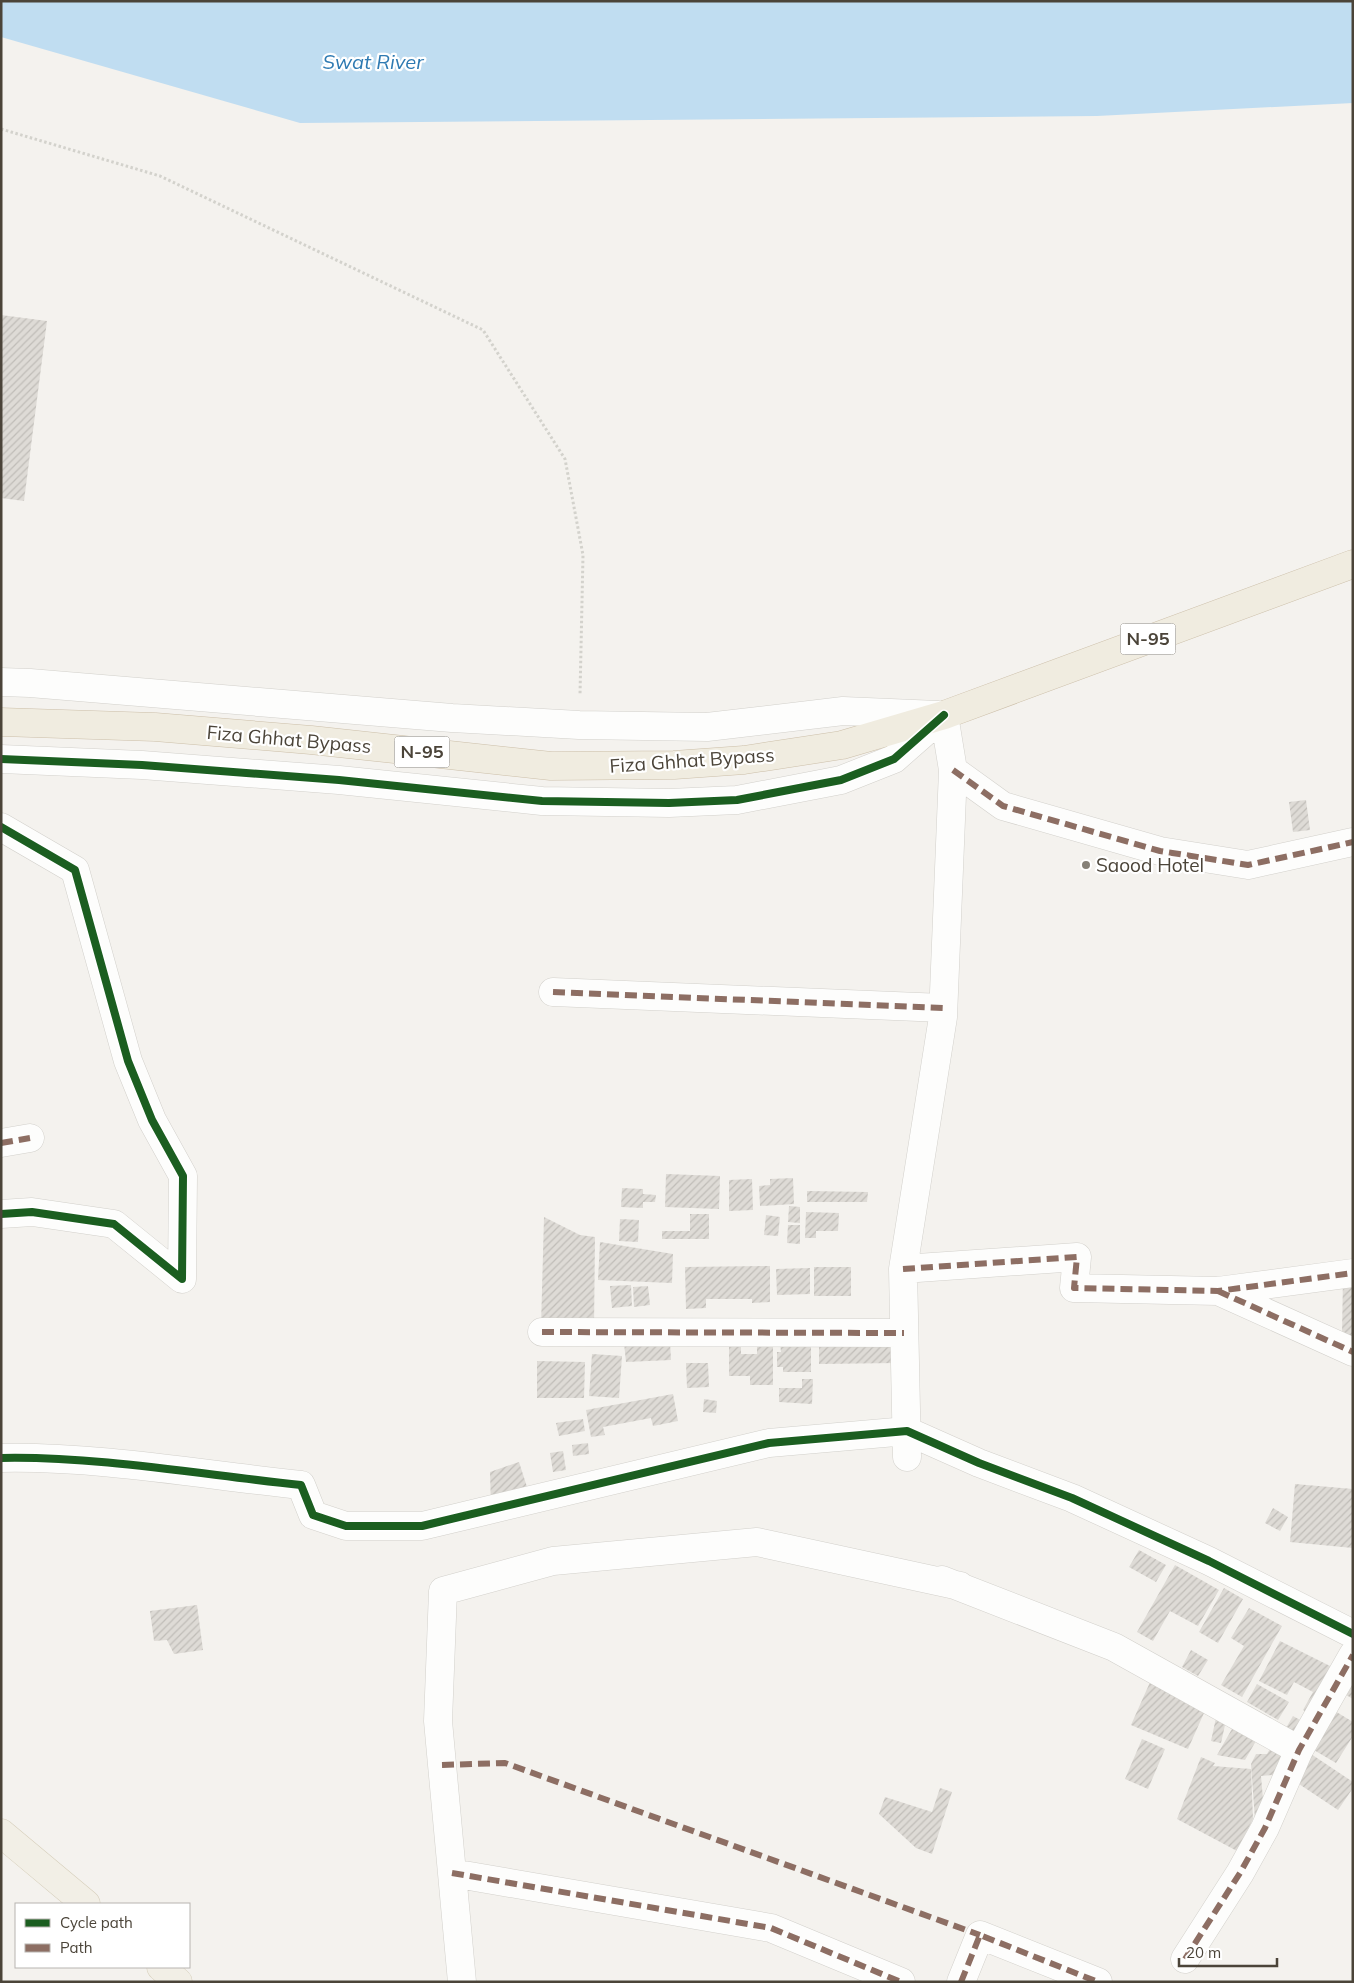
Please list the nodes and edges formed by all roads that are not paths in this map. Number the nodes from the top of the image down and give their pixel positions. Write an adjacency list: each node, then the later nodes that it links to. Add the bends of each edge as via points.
1 (1353, 564): 3 (highway, Fiza Ghhat Bypass / N-95)
2 (1, 682): 3 (street, via 579,725 706,727 843,711)
3 (944, 715): 4 (highway, Fiza Ghhat Bypass / N-95, via 842,745 744,760 674,765 551,766 155,727); 5 (street, via 894,759 841,780 737,800 669,803 542,801 339,780); 6 (street)
4 (1, 722)
5 (1, 758)
6 (953, 770): 8 (street, via 1003,806 1160,851 1248,865); 10 (street)
7 (1, 828): 13 (street, via 75,870 128,1061 152,1120 183,1176 182,1278 114,1224 32,1212)
8 (1353, 842)
9 (553, 992): 10 (street)
10 (943, 1008): 14 (street)
11 (30, 1138): 12 (street)
12 (1, 1143)
13 (1, 1214)
14 (902, 1269): 16 (street, via 1078,1257 1074,1288); 18 (street)
15 (1353, 1273): 16 (street)
16 (1218, 1290): 19 (street)
17 (542, 1332): 18 (street)
18 (904, 1334): 20 (street)
19 (1353, 1352)
20 (907, 1444): 21 (street, via 769,1443 422,1526 346,1526 313,1515 301,1485 155,1468 31,1457); 22 (street, via 979,1463 1072,1498 1209,1561)
21 (1, 1458)
22 (1353, 1634)
23 (1353, 1655): 24 (street)
24 (1298, 1750): 26 (street, via 1114,1647 948,1582 757,1542 553,1561 443,1591 438,1721); 28 (street, via 1265,1828)
25 (1, 1833): 27 (main road)
26 (452, 1873): 31 (street); 32 (street, via 771,1928)
27 (85, 1903)
28 (1185, 1959)
29 (162, 1968): 30 (main road)
30 (178, 1982)
31 (462, 1982)
32 (901, 1982)
33 (961, 1982): 34 (street, via 980,1935)
34 (1098, 1982)

